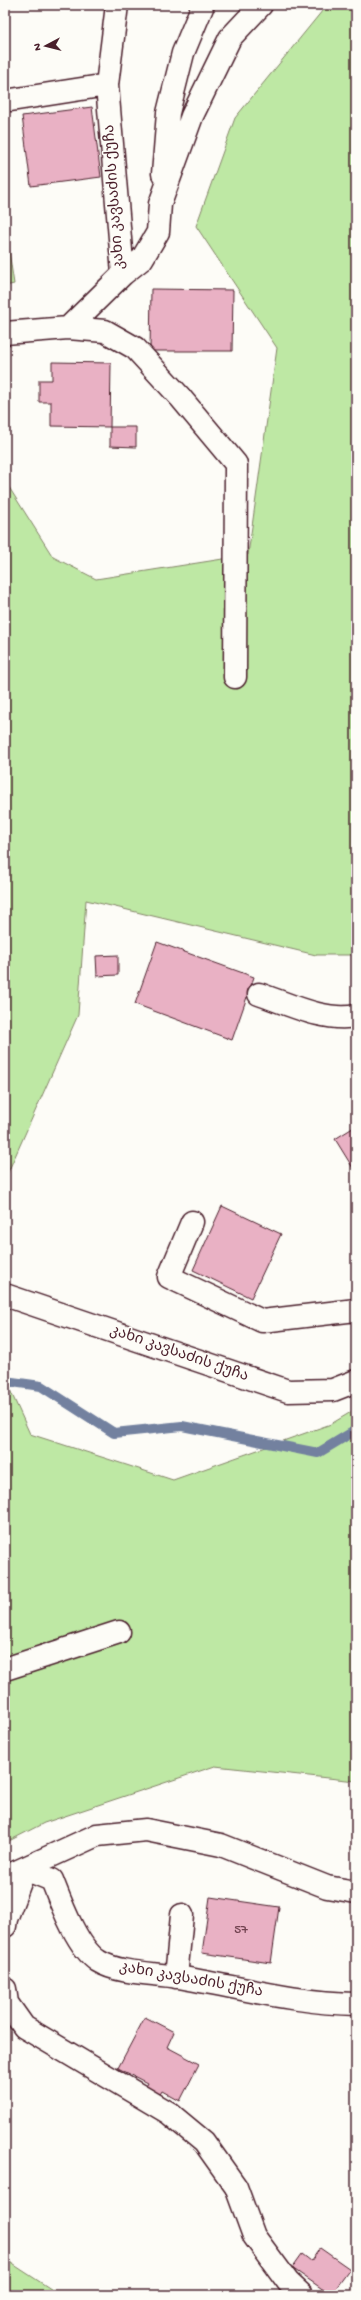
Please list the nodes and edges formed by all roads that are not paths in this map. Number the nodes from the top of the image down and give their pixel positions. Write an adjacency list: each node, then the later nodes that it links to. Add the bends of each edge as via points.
1 (117, 5): 4 (street, კახი კავსაძის ქუჩა)
2 (203, 5): 6 (street, via 182,53 168,113)
3 (261, 5): 6 (street, via 230,38 192,116)
4 (107, 85): 5 (street); 7 (street, კახი კავსაძის ქუჩა)
5 (11, 100)
6 (160, 204): 7 (street, via 158,232 142,259)
7 (123, 274): 8 (street, კახი კავსაძის ქუჩა)
8 (68, 328): 9 (street); 10 (street, via 105,331 135,348 236,464)
9 (5, 333)
10 (235, 677)
11 (259, 994): 12 (street, via 322,1015 344,1018)
12 (356, 1016)
13 (192, 1222): 15 (street, via 169,1277 262,1321)
14 (5, 1295): 16 (street, კახი კავსაძის ქუჩა, via 288,1391 333,1390)
15 (356, 1310)
16 (356, 1381)
17 (120, 1632): 18 (street)
18 (5, 1669)
19 (25, 1870): 20 (street); 21 (street, via 97,1835 146,1830 221,1845 327,1887); 23 (street); 24 (street, კახი კავსაძის ქუჩა, via 52,1880 78,1939 98,1961 129,1972)
20 (5, 1877)
21 (356, 1892)
22 (182, 1915): 24 (street)
23 (5, 1926)
24 (176, 1977): 26 (street, კახი კავსაძის ქუჩა, via 322,2004)
25 (5, 1988): 27 (street, via 7,2003 24,2026 169,2113 204,2142 236,2187 254,2236 288,2282)
26 (356, 2004)
27 (302, 2295)

